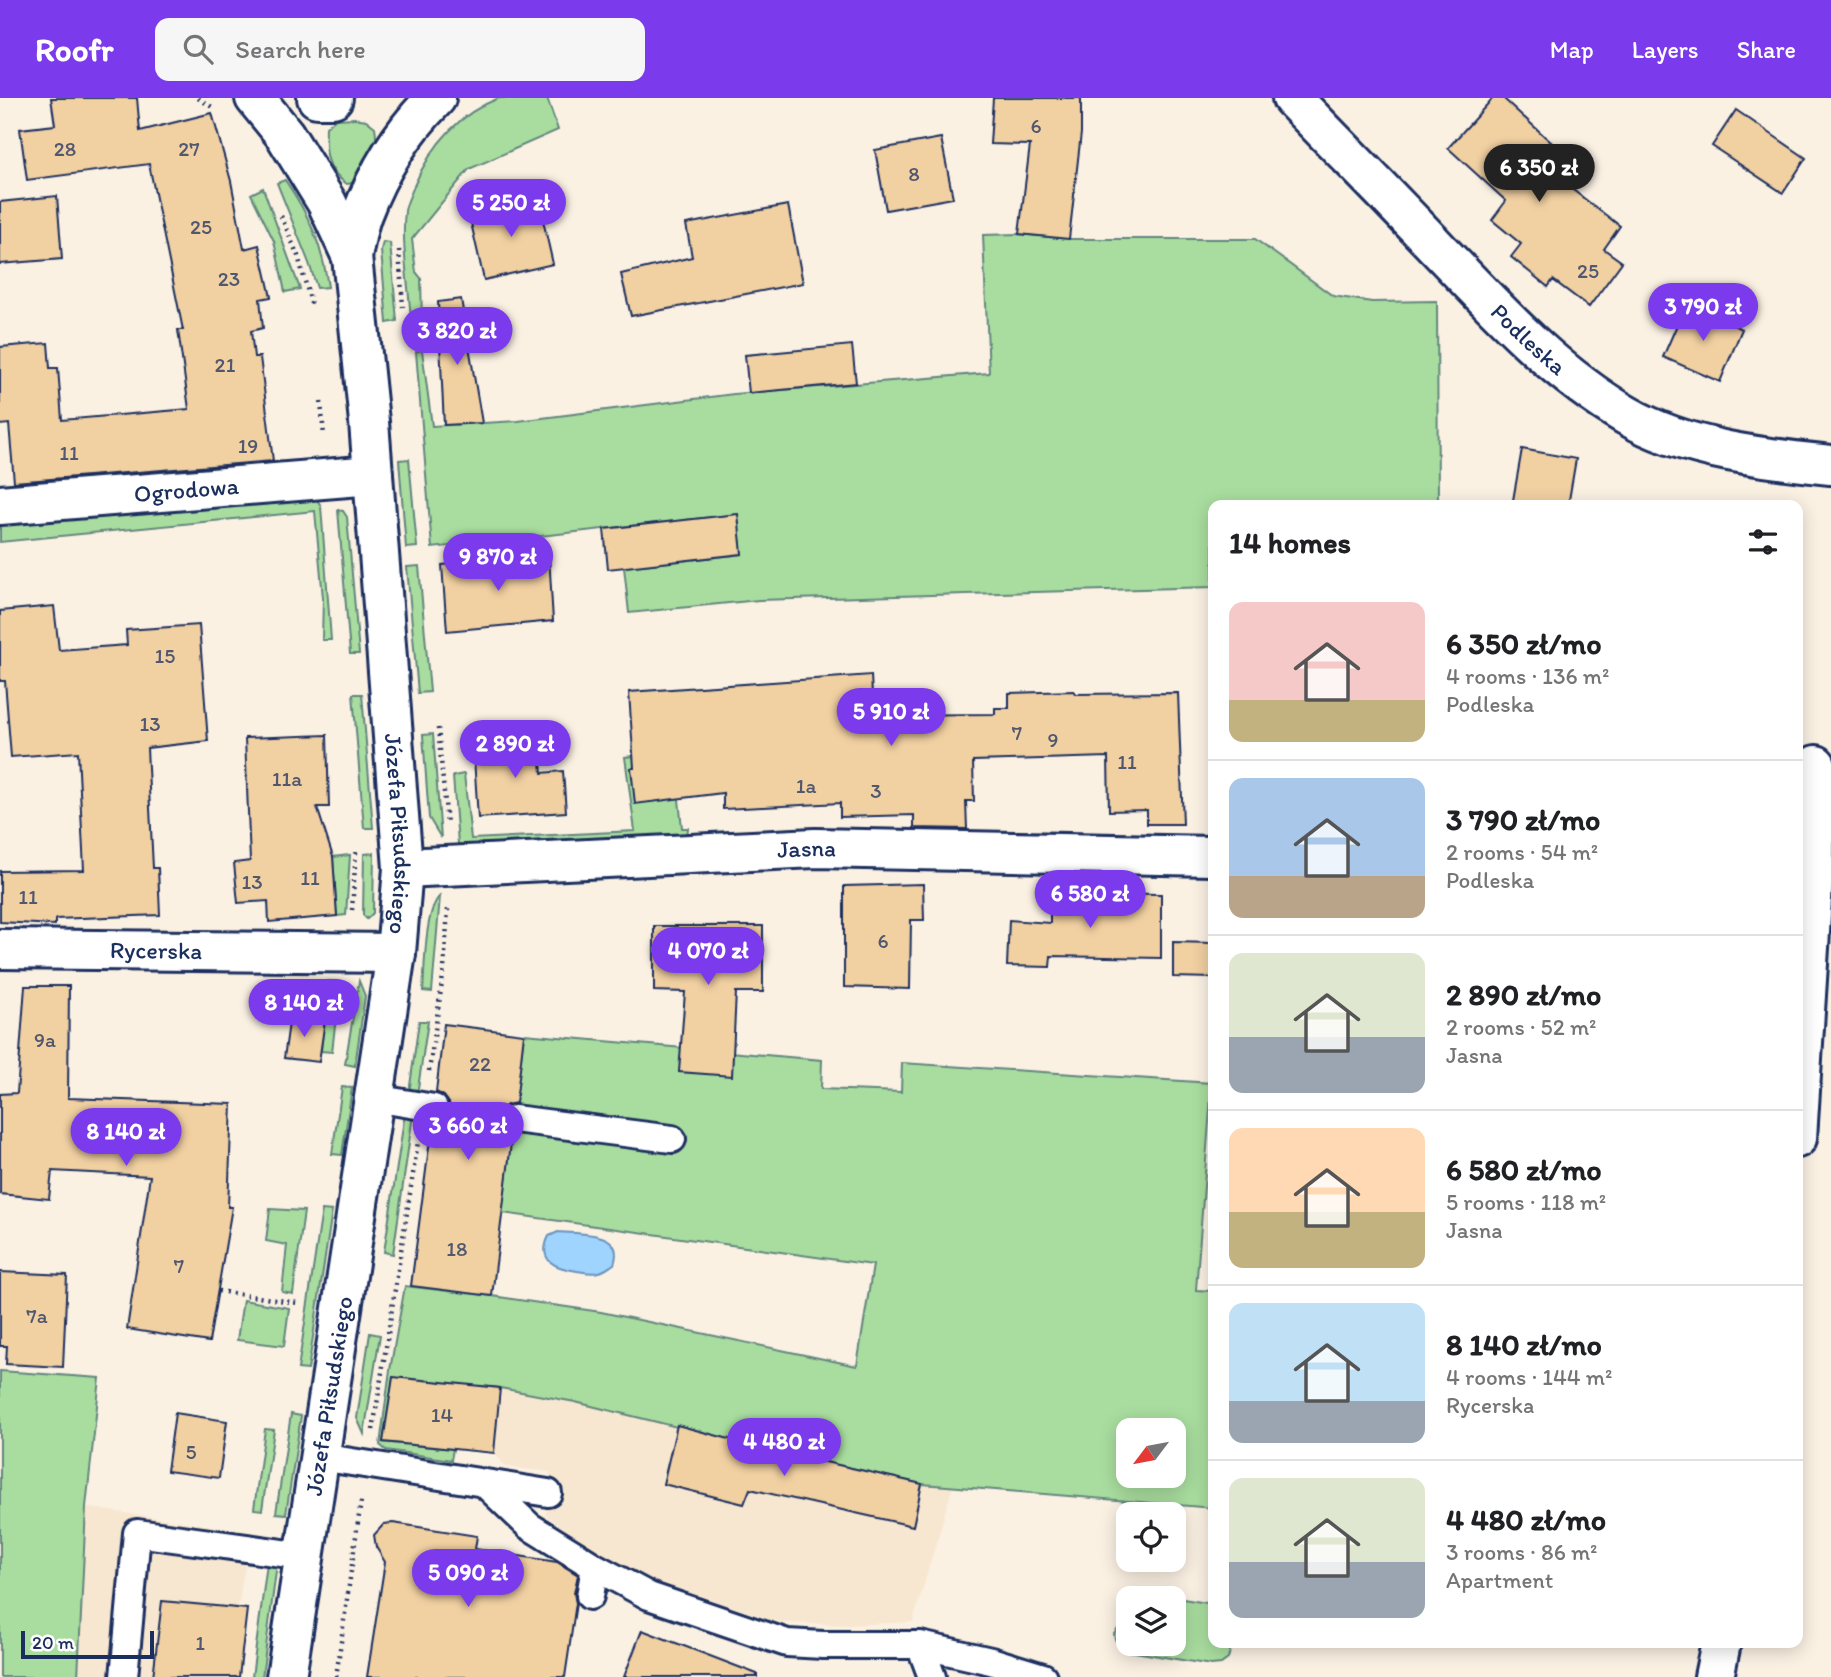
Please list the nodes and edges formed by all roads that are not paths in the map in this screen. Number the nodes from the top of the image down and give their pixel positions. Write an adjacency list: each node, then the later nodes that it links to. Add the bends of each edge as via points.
1 (255, 98): 6 (street, Józefa Piłsudskiego, via 285,135 327,203)
2 (317, 98): 3 (street)
3 (333, 98)
4 (436, 98): 6 (street, via 392,153 362,214)
5 (1292, 98): 7 (street, Podleska, via 1504,318 1563,372 1627,416 1674,436 1754,457)
6 (352, 257): 8 (street, Józefa Piłsudskiego)
7 (1831, 465)
8 (373, 475): 9 (street, Ogrodowa); 12 (street, Józefa Piłsudskiego)
9 (0, 505)
10 (1816, 765): 13 (street)
11 (1208, 856): 12 (street, Jasna, via 815,848)
12 (403, 868): 16 (street, Józefa Piłsudskiego)
13 (1805, 868): 14 (street)
14 (1803, 936)
15 (0, 949): 16 (street, Rycerska)
16 (396, 953): 17 (street, Józefa Piłsudskiego)
17 (374, 1098): 18 (lane); 21 (street, Józefa Piłsudskiego)
18 (434, 1108)
19 (514, 1119): 20 (lane)
20 (672, 1139)
21 (320, 1457): 22 (lane); 24 (street, Józefa Piłsudskiego)
22 (484, 1483): 23 (lane); 25 (lane, via 529,1526)
23 (548, 1493)
24 (303, 1556): 29 (lane, via 137,1533); 30 (street, Józefa Piłsudskiego)
25 (595, 1567): 26 (lane); 27 (lane, via 649,1596 787,1643)
26 (590, 1596)
27 (920, 1645): 31 (lane); 32 (lane)
28 (1720, 1648): 33 (street)
29 (124, 1677)
30 (286, 1677)
31 (932, 1677)
32 (1043, 1677)
33 (1714, 1677)

